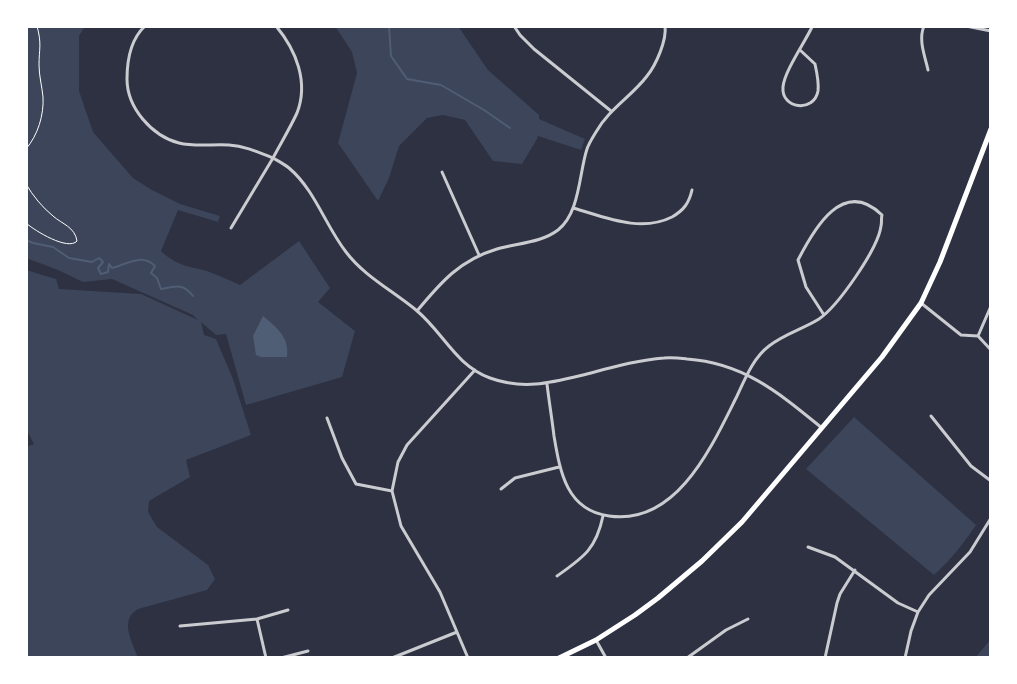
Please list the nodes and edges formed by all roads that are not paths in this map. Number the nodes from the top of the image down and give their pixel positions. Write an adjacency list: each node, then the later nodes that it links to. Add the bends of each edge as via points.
1 (145, 26): 13 (street, via 131,48 127,66 132,102 143,121 179,143 241,147)
2 (276, 26): 13 (street, via 295,54 301,87 296,113)
3 (514, 26): 11 (street, via 534,49)
4 (665, 26): 11 (street, via 662,48 648,75)
5 (924, 26): 10 (street, via 921,40)
6 (966, 26): 8 (street)
7 (813, 27): 9 (street)
8 (991, 31)
9 (800, 50): 9 (street, via 782,88 790,103 805,106 813,102 818,93 815,64)
10 (928, 70)
11 (611, 112): 16 (street, via 587,147)
12 (991, 129): 19 (main road)
13 (273, 158): 17 (street); 21 (street, via 302,180 347,254)
14 (442, 172): 18 (street)
15 (692, 190): 16 (street, via 689,202 680,213 651,225 626,223)
16 (573, 208): 18 (street, via 567,220 543,239)
17 (231, 228)
18 (479, 255): 21 (street, via 440,282)
19 (921, 303): 23 (street, via 961,335); 30 (main road, via 882,357)
20 (991, 306): 23 (street)
21 (417, 311): 25 (street, via 453,352)
22 (824, 314): 22 (street, via 850,287 876,241 882,215 872,205 852,202 836,206 798,260 806,287); 26 (street, via 767,347)
23 (978, 336): 24 (street)
24 (991, 350)
25 (475, 370): 27 (street, via 490,378 512,383); 34 (street, via 407,445 398,462)
26 (748, 374): 27 (street, via 706,360 666,357); 30 (street, via 774,389); 35 (street, via 710,450 682,486 646,514 624,518)
27 (547, 384): 31 (street)
28 (931, 416): 32 (street, via 971,466)
29 (327, 418): 34 (street, via 356,484)
30 (822, 428): 46 (main road, via 742,522 702,561 658,598)
31 (559, 467): 33 (street, via 515,478); 35 (street, via 573,496 585,507)
32 (991, 481)
33 (501, 488)
34 (392, 491): 45 (street, via 401,526 440,592)
35 (604, 516): 39 (street, via 595,543)
36 (991, 518): 41 (street, via 970,552 929,595)
37 (808, 547): 38 (street, via 836,556)
38 (855, 570): 41 (street, via 898,603); 55 (street, via 840,594)
39 (557, 576)
40 (288, 610): 42 (street)
41 (918, 612): 56 (street)
42 (257, 619): 44 (street); 48 (street)
43 (748, 619): 54 (street, via 726,630)
44 (180, 626)
45 (457, 632): 50 (street); 51 (street)
46 (596, 640): 52 (main road); 53 (street)
47 (308, 651): 49 (street)
48 (266, 658)
49 (281, 658)
50 (392, 658)
51 (468, 658)
52 (559, 658)
53 (606, 658)
54 (687, 658)
55 (825, 658)
56 (905, 658)

